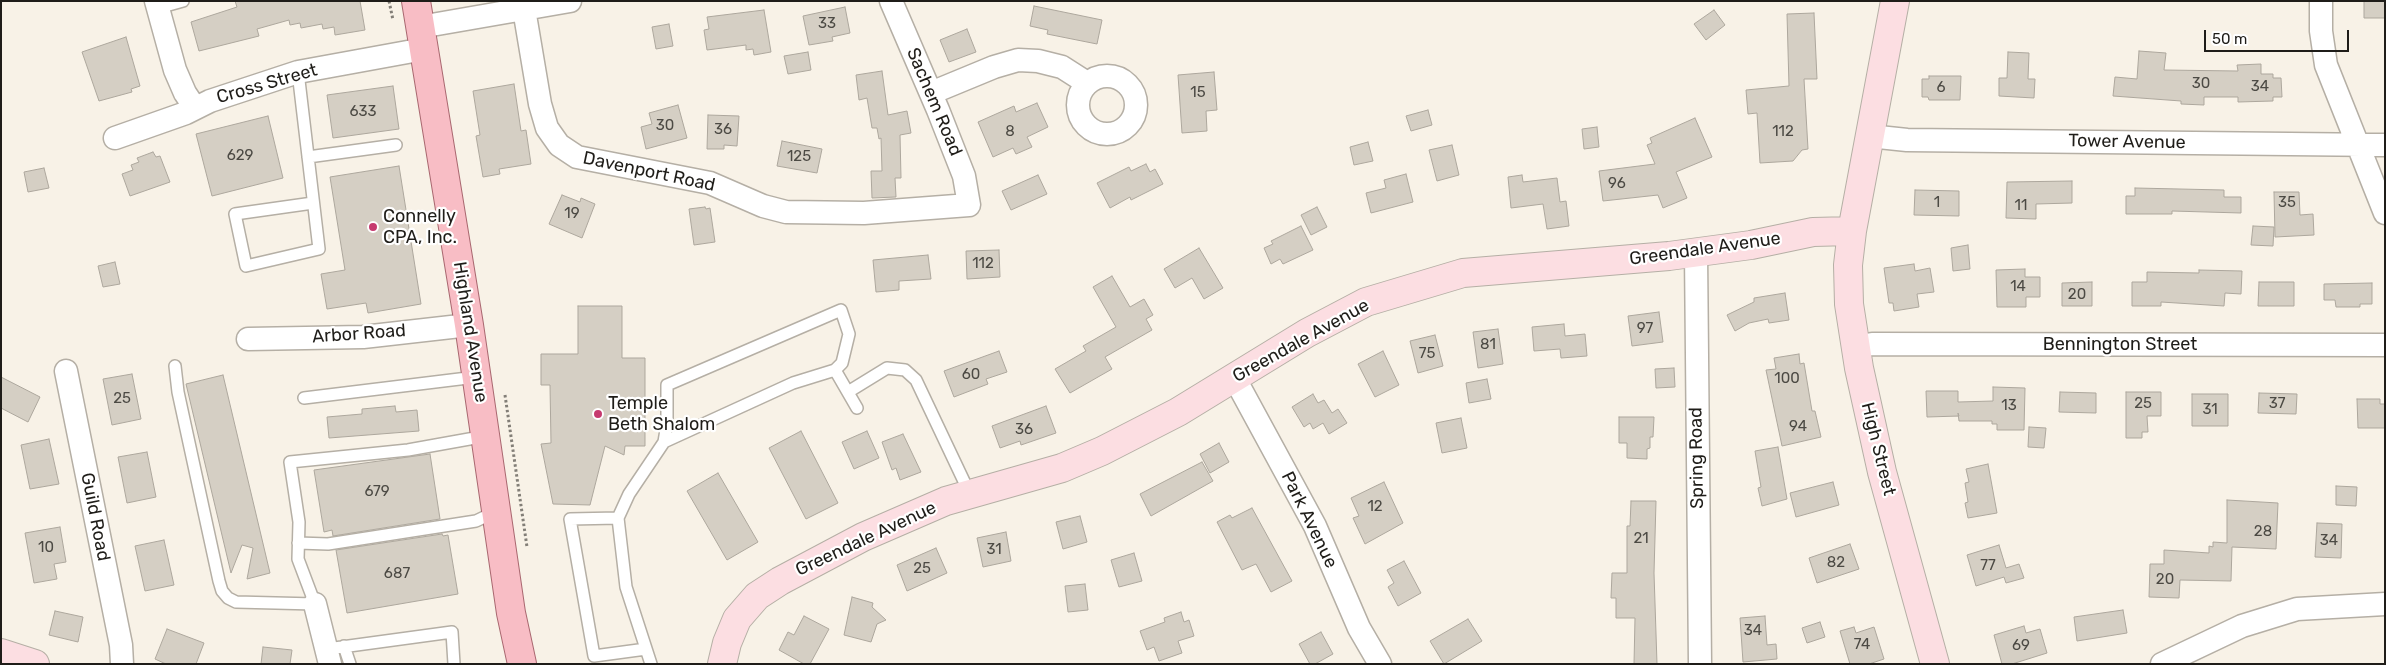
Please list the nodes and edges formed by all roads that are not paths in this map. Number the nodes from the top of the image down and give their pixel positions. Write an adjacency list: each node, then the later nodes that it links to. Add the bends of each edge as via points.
1 (183, 1): 6 (lane)
2 (570, 1): 7 (street, Cross Street)
3 (891, 1): 11 (street, Sachem Road)
4 (1894, 1): 13 (street)
5 (2321, 1): 16 (street, via 2326,64)
6 (157, 4): 12 (street, via 180,82)
7 (524, 9): 8 (street, Cross Street); 20 (street, Davenport Road, via 547,128 559,145 577,157 710,183 763,206 786,212 864,213)
8 (420, 26): 9 (street, Cross Street); 24 (main road, Highland Avenue)
9 (298, 72): 12 (street, Cross Street); 18 (lane)
10 (1087, 83): 11 (street, via 1062,68 1038,61 1018,60)
11 (931, 94): 20 (street, Sachem Road, via 964,176)
12 (195, 108): 14 (street, Cross Street)
13 (1869, 136): 16 (street, Tower Avenue, via 1907,140); 22 (street)
14 (115, 138)
15 (396, 144): 18 (lane)
16 (2356, 145): 17 (street, Tower Avenue); 21 (street)
17 (2385, 145)
18 (308, 157): 19 (lane)
19 (313, 203): 19 (lane, via 318,249 246,266 235,214)
20 (969, 205)
21 (2385, 212)
22 (1852, 231): 23 (street, Greendale Avenue, via 1813,232); 27 (street, High Street, via 1848,285)
23 (1696, 253): 32 (street, Greendale Avenue, via 1463,273 1366,302 1307,333); 55 (street, Spring Road)
24 (469, 325): 25 (street, Arbor Road, via 363,337); 31 (main road, Highland Avenue)
25 (248, 339)
26 (2385, 345): 27 (street, Bennington Street, via 1872,344)
27 (1855, 347): 56 (street, High Street, via 1882,472)
28 (175, 366): 42 (lane, via 222,591 228,598 244,604)
29 (835, 370): 33 (lane); 37 (lane, via 793,383); 37 (lane, via 842,363 849,334 841,310 667,385)
30 (66, 371): 48 (street, Guild Road, via 121,645)
31 (477, 377): 34 (lane); 36 (main road, Highland Avenue)
32 (1234, 378): 38 (street, Greendale Avenue, via 1147,429 1102,451 1062,468); 54 (street, Park Avenue, via 1315,526 1359,628)
33 (848, 392): 35 (lane); 38 (lane, via 887,368 905,370 916,380)
34 (304, 398)
35 (857, 408)
36 (486, 436): 39 (main road, Highland Avenue); 41 (lane, via 408,450 290,462 299,522)
37 (664, 442): 40 (lane, via 629,494)
38 (970, 494): 53 (street, Greendale Avenue, via 884,527 757,596 737,619 726,644)
39 (497, 511): 41 (lane, via 476,520 328,544); 51 (main road, Highland Avenue)
40 (618, 518): 44 (lane, via 626,587); 44 (lane, via 570,519 594,656)
41 (298, 543): 42 (lane, via 299,566)
42 (315, 604): 46 (street)
43 (2385, 604): 57 (street, via 2297,609 2242,626)
44 (646, 649): 52 (lane)
45 (1, 653): 47 (street)
46 (334, 653): 49 (lane); 50 (lane, via 452,632)
47 (35, 664)
48 (122, 664)
49 (350, 664)
50 (454, 664)
51 (522, 664)
52 (651, 664)
53 (722, 664)
54 (1380, 664)
55 (1700, 664)
56 (1935, 664)
57 (2162, 664)

